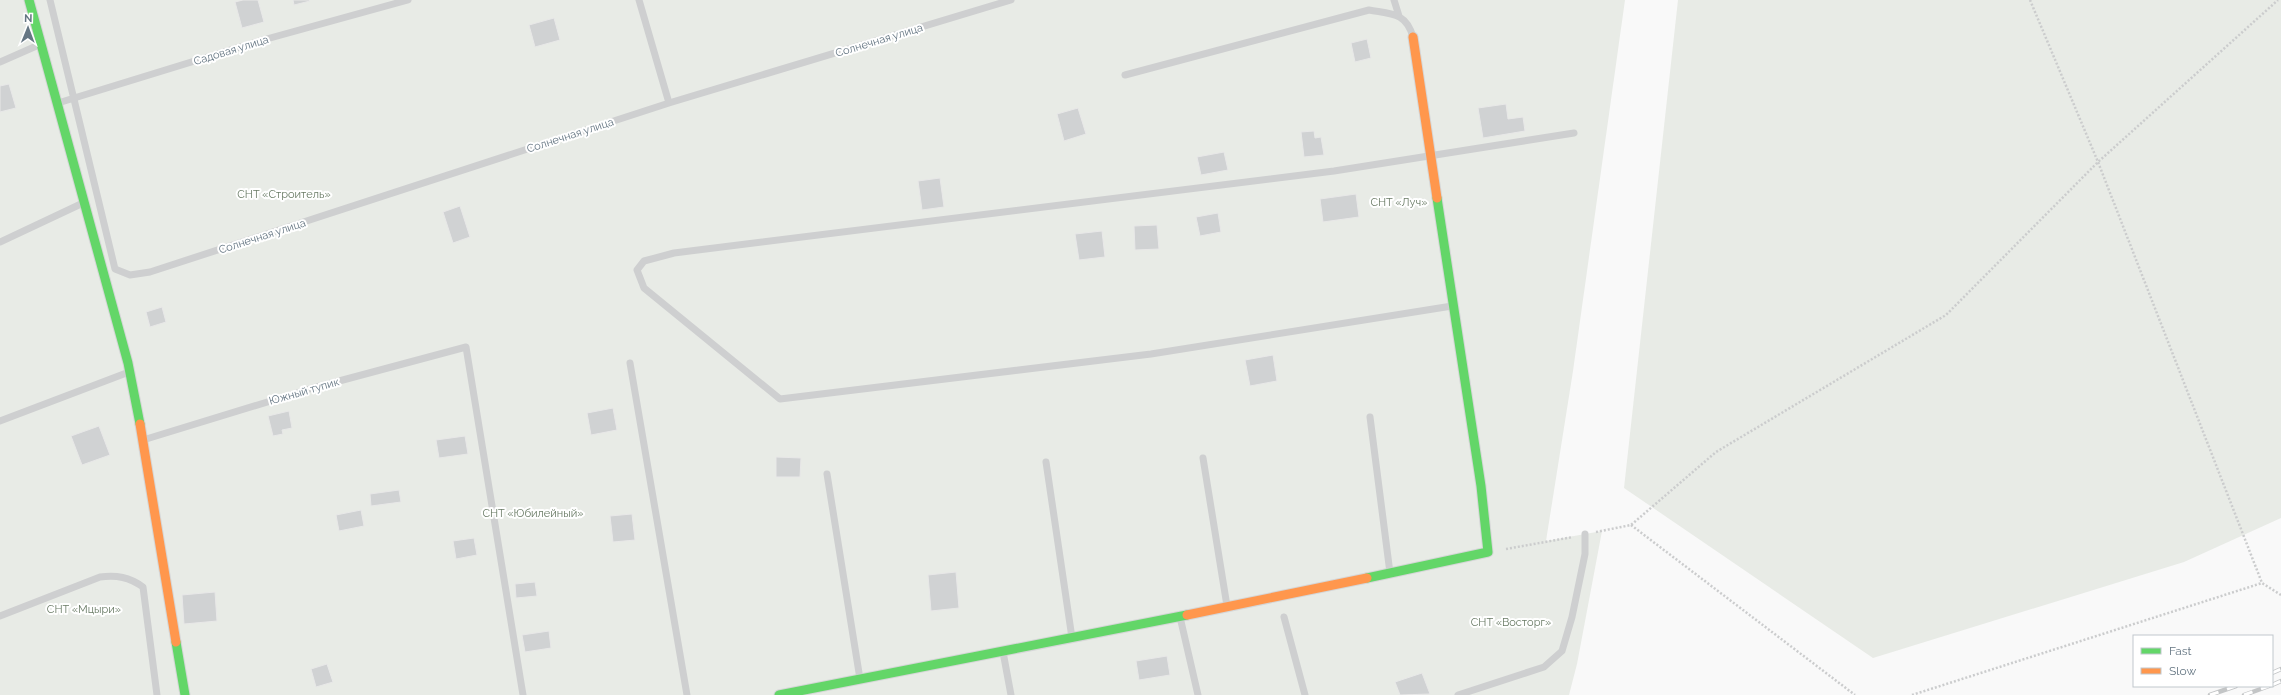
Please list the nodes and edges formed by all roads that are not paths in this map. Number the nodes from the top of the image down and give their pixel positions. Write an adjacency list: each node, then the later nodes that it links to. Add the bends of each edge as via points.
1 (29, 0): 9 (street)
2 (50, 0): 12 (lane)
3 (408, 0): 12 (lane, Садовая улица, via 263,40)
4 (639, 0): 13 (lane)
5 (1011, 0): 13 (lane, Солнечная улица)
6 (1394, 0): 7 (lane)
7 (1399, 16): 8 (lane, via 1410,25); 11 (lane, via 1369,10)
8 (1413, 37): 16 (street)
9 (41, 44): 10 (lane); 14 (street)
10 (0, 62)
11 (1125, 75)
12 (75, 97): 13 (lane, Солнечная улица, via 116,270 130,275 150,272); 14 (lane, Садовая улица)
13 (669, 103)
14 (56, 104): 17 (street)
15 (1574, 133): 16 (lane)
16 (1432, 155): 19 (street); 19 (lane, via 1334,171 674,253 644,262 637,270 644,288 780,399 1151,354)
17 (85, 202): 18 (lane); 21 (street)
18 (0, 242)
19 (1454, 306): 29 (street, via 1481,486 1488,552)
20 (630, 362): 41 (lane)
21 (130, 372): 23 (lane); 24 (street)
22 (1370, 417): 29 (lane)
23 (0, 422)
24 (143, 440): 39 (street); 40 (lane, Южный тупик, via 313,388 466,347)
25 (1203, 458): 30 (lane)
26 (1046, 462): 34 (lane)
27 (827, 474): 36 (lane)
28 (1585, 534): 46 (lane, via 1584,554 1572,617 1562,651 1544,667)
29 (1390, 573): 30 (street)
30 (1227, 607): 32 (street)
31 (0, 616): 38 (lane, via 100,577 115,575 133,580 142,587)
32 (1180, 617): 34 (street); 44 (lane)
33 (1284, 617): 45 (lane)
34 (1072, 639): 35 (street)
35 (1003, 652): 36 (street); 43 (lane)
36 (860, 679): 37 (street)
37 (824, 691): 42 (street)
38 (157, 695)
39 (184, 695)
40 (523, 695)
41 (687, 695)
42 (779, 695)
43 (1011, 695)
44 (1198, 695)
45 (1305, 695)
46 (1458, 695)

